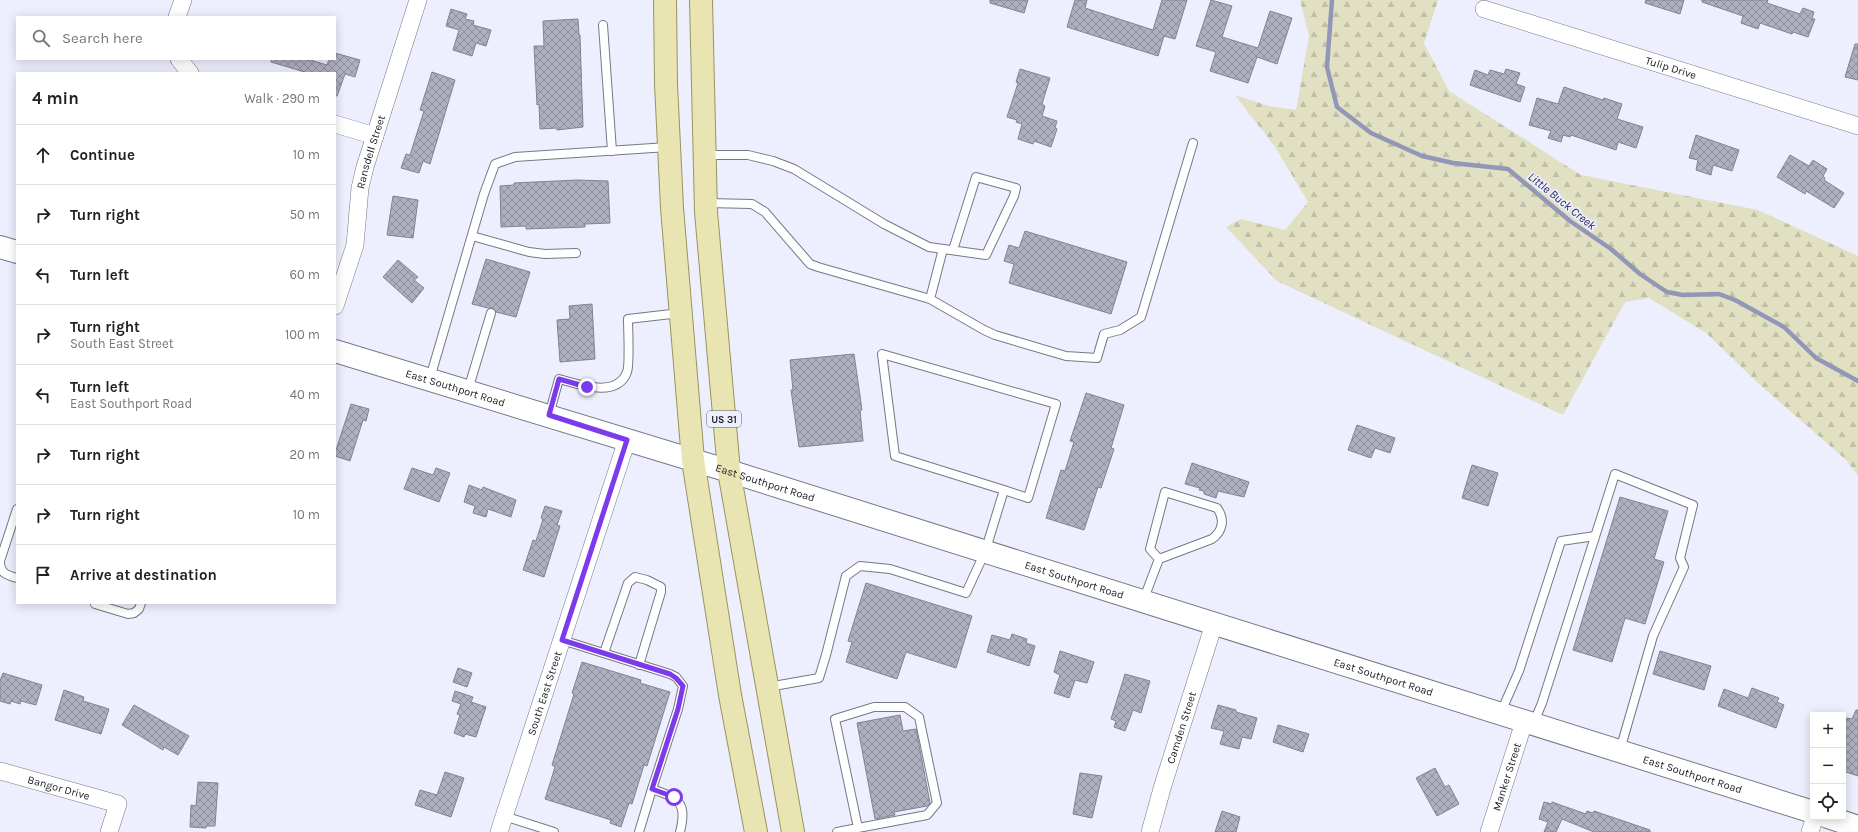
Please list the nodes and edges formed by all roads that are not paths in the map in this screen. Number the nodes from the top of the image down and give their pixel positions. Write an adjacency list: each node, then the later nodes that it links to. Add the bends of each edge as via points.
1 (183, 0): 6 (street)
2 (418, 0): 12 (street, Ransdell Street)
3 (665, 0): 14 (main road)
4 (701, 0): 16 (main road, US 31)
5 (1484, 9): 11 (street, Tulip Drive)
6 (177, 16)
7 (603, 25): 15 (lane)
8 (180, 60): 9 (street)
9 (189, 72)
10 (336, 124): 12 (street)
11 (1858, 126)
12 (375, 136): 25 (street, Ransdell Street, via 362,183 355,245)
13 (1193, 143): 24 (lane, via 1141,317 1120,330 1104,334 1097,358 1066,356 995,335)
14 (669, 147): 15 (lane); 26 (main road)
15 (612, 151): 18 (lane, via 515,157 495,164)
16 (706, 155): 17 (main road, US 31); 20 (lane, via 748,155 794,169 884,224 929,247)
17 (706, 203): 24 (lane, via 752,204 765,212 810,264); 34 (main road, US 31)
18 (472, 236): 23 (lane, via 529,252); 29 (lane)
19 (0, 247): 22 (main road)
20 (943, 249): 21 (lane); 24 (lane)
21 (953, 250): 21 (lane, via 986,255 1016,188 976,177)
22 (16, 252)
23 (576, 253)
24 (930, 299)
25 (336, 303)
26 (680, 313): 31 (lane, via 628,319 627,372 619,383 608,387 587,387 559,379); 33 (main road)
27 (491, 314): 30 (lane)
28 (336, 351): 29 (main road, East Southport Road)
29 (430, 380): 30 (main road, East Southport Road)
30 (468, 391): 31 (main road, East Southport Road)
31 (549, 415): 32 (main road, East Southport Road)
32 (627, 440): 33 (main road, East Southport Road); 45 (street, South East Street)
33 (693, 460): 34 (main road, East Southport Road); 64 (main road, via 730,695)
34 (729, 471): 38 (main road, East Southport Road); 48 (main road, US 31)
35 (1004, 490): 35 (lane, via 1028,498 1056,404 882,354 895,456); 38 (lane)
36 (16, 513): 40 (lane, via 0,560 0,568 5,574)
37 (1595, 536): 49 (lane, via 1561,541 1519,670); 50 (lane, via 1542,703); 51 (lane, via 1615,474 1693,505 1680,558 1684,567 1653,636)
38 (985, 552): 41 (main road, East Southport Road); 48 (lane, via 966,593 890,569 860,566 846,576 819,678)
39 (1159, 560): 39 (lane, via 1212,539 1218,534 1222,527 1222,515 1217,508 1165,492 1150,549); 41 (lane)
40 (16, 578)
41 (1143, 602): 44 (main road, East Southport Road)
42 (98, 604): 43 (lane, via 128,614 134,613)
43 (141, 604)
44 (1214, 624): 49 (main road, East Southport Road); 67 (street, Camden Street)
45 (562, 640): 46 (lane); 57 (street, South East Street)
46 (604, 653): 47 (lane); 47 (lane, via 628,583 635,577 647,580 661,587 661,592)
47 (639, 665): 53 (lane, via 676,678 683,686)
48 (767, 687): 65 (main road, US 31)
49 (1500, 715): 50 (main road, East Southport Road)
50 (1529, 724): 51 (main road, East Southport Road); 68 (street, Manker Street)
51 (1619, 752): 54 (main road, East Southport Road)
52 (0, 771): 61 (street, Bangor Drive, via 118,804)
53 (652, 789): 62 (lane); 63 (lane, via 674,797 680,804 683,820)
54 (1810, 811)
55 (1814, 820): 69 (street)
56 (1837, 820): 58 (main road)
57 (502, 824): 60 (lane)
58 (1858, 827)
59 (858, 828): 59 (lane, via 927,815 937,803 919,717 904,707 874,707 835,719); 66 (lane)
60 (549, 831)
61 (109, 832)
62 (640, 832)
63 (680, 832)
64 (756, 832)
65 (793, 832)
66 (837, 832)
67 (1150, 832)
68 (1489, 832)
69 (1810, 832)

